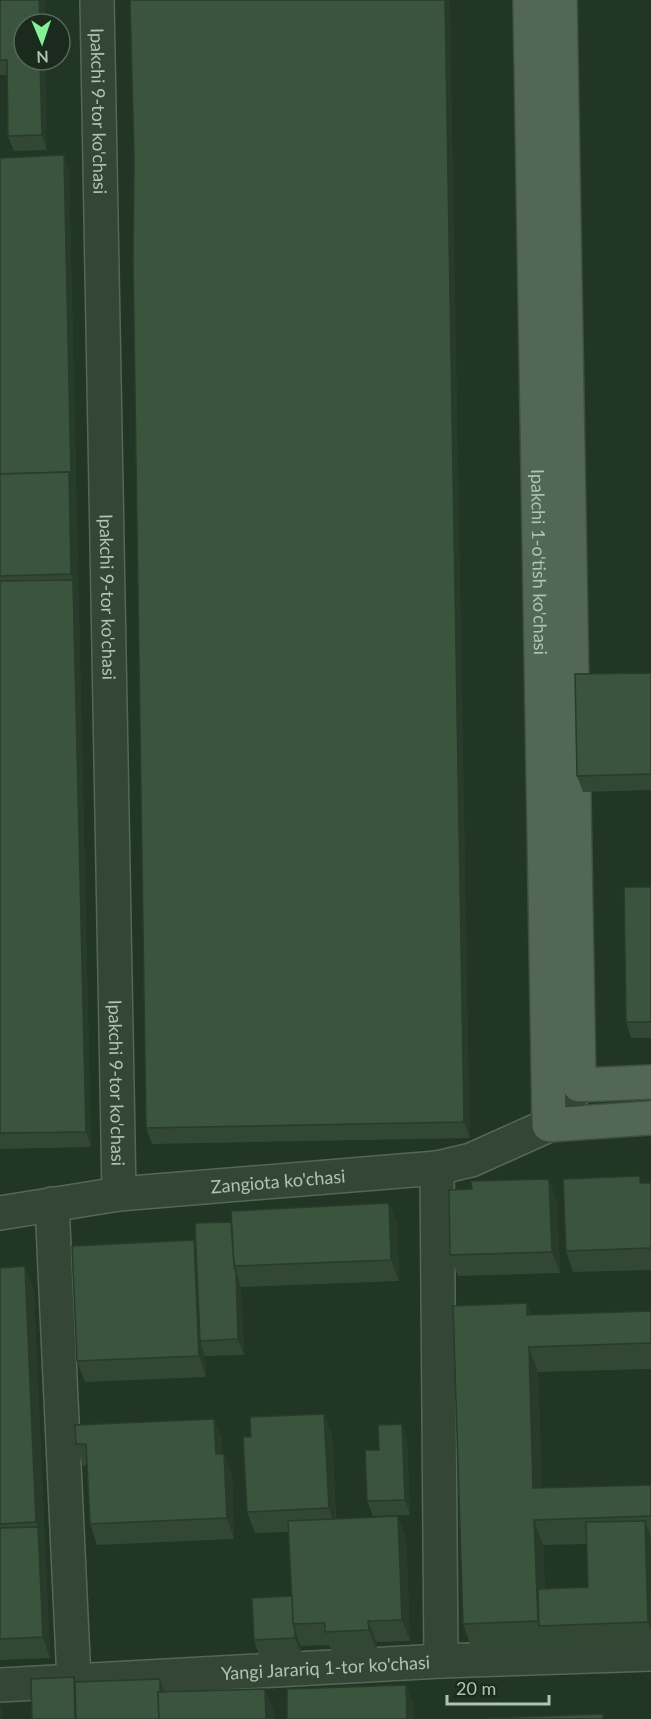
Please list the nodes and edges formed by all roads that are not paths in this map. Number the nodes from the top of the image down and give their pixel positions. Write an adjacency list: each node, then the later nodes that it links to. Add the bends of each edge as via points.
1 (97, 0): 9 (street, Ipakchi 9-tor ko'chasi)
2 (530, 0): 7 (main road, Ipakchi 1-o'tish ko'chasi)
3 (560, 0): 5 (main road, Ipakchi 1-o'tish ko'chasi)
4 (651, 1082): 5 (main road)
5 (579, 1085): 7 (street, Zangiota ko'chasi)
6 (651, 1118): 7 (main road, Zangiota ko'chasi)
7 (549, 1125): 8 (street, Zangiota ko'chasi, via 471,1161)
8 (437, 1168): 9 (street, Zangiota ko'chasi); 13 (street)
9 (118, 1194): 10 (street, Zangiota ko'chasi)
10 (52, 1204): 11 (street, Zangiota ko'chasi); 14 (street)
11 (0, 1213)
12 (651, 1654): 13 (street, Yangi Jarariq 1-tor ko'chasi)
13 (441, 1661): 14 (street, Yangi Jarariq 1-tor ko'chasi)
14 (74, 1681): 15 (street, Yangi Jarariq 1-tor ko'chasi)
15 (0, 1685)

